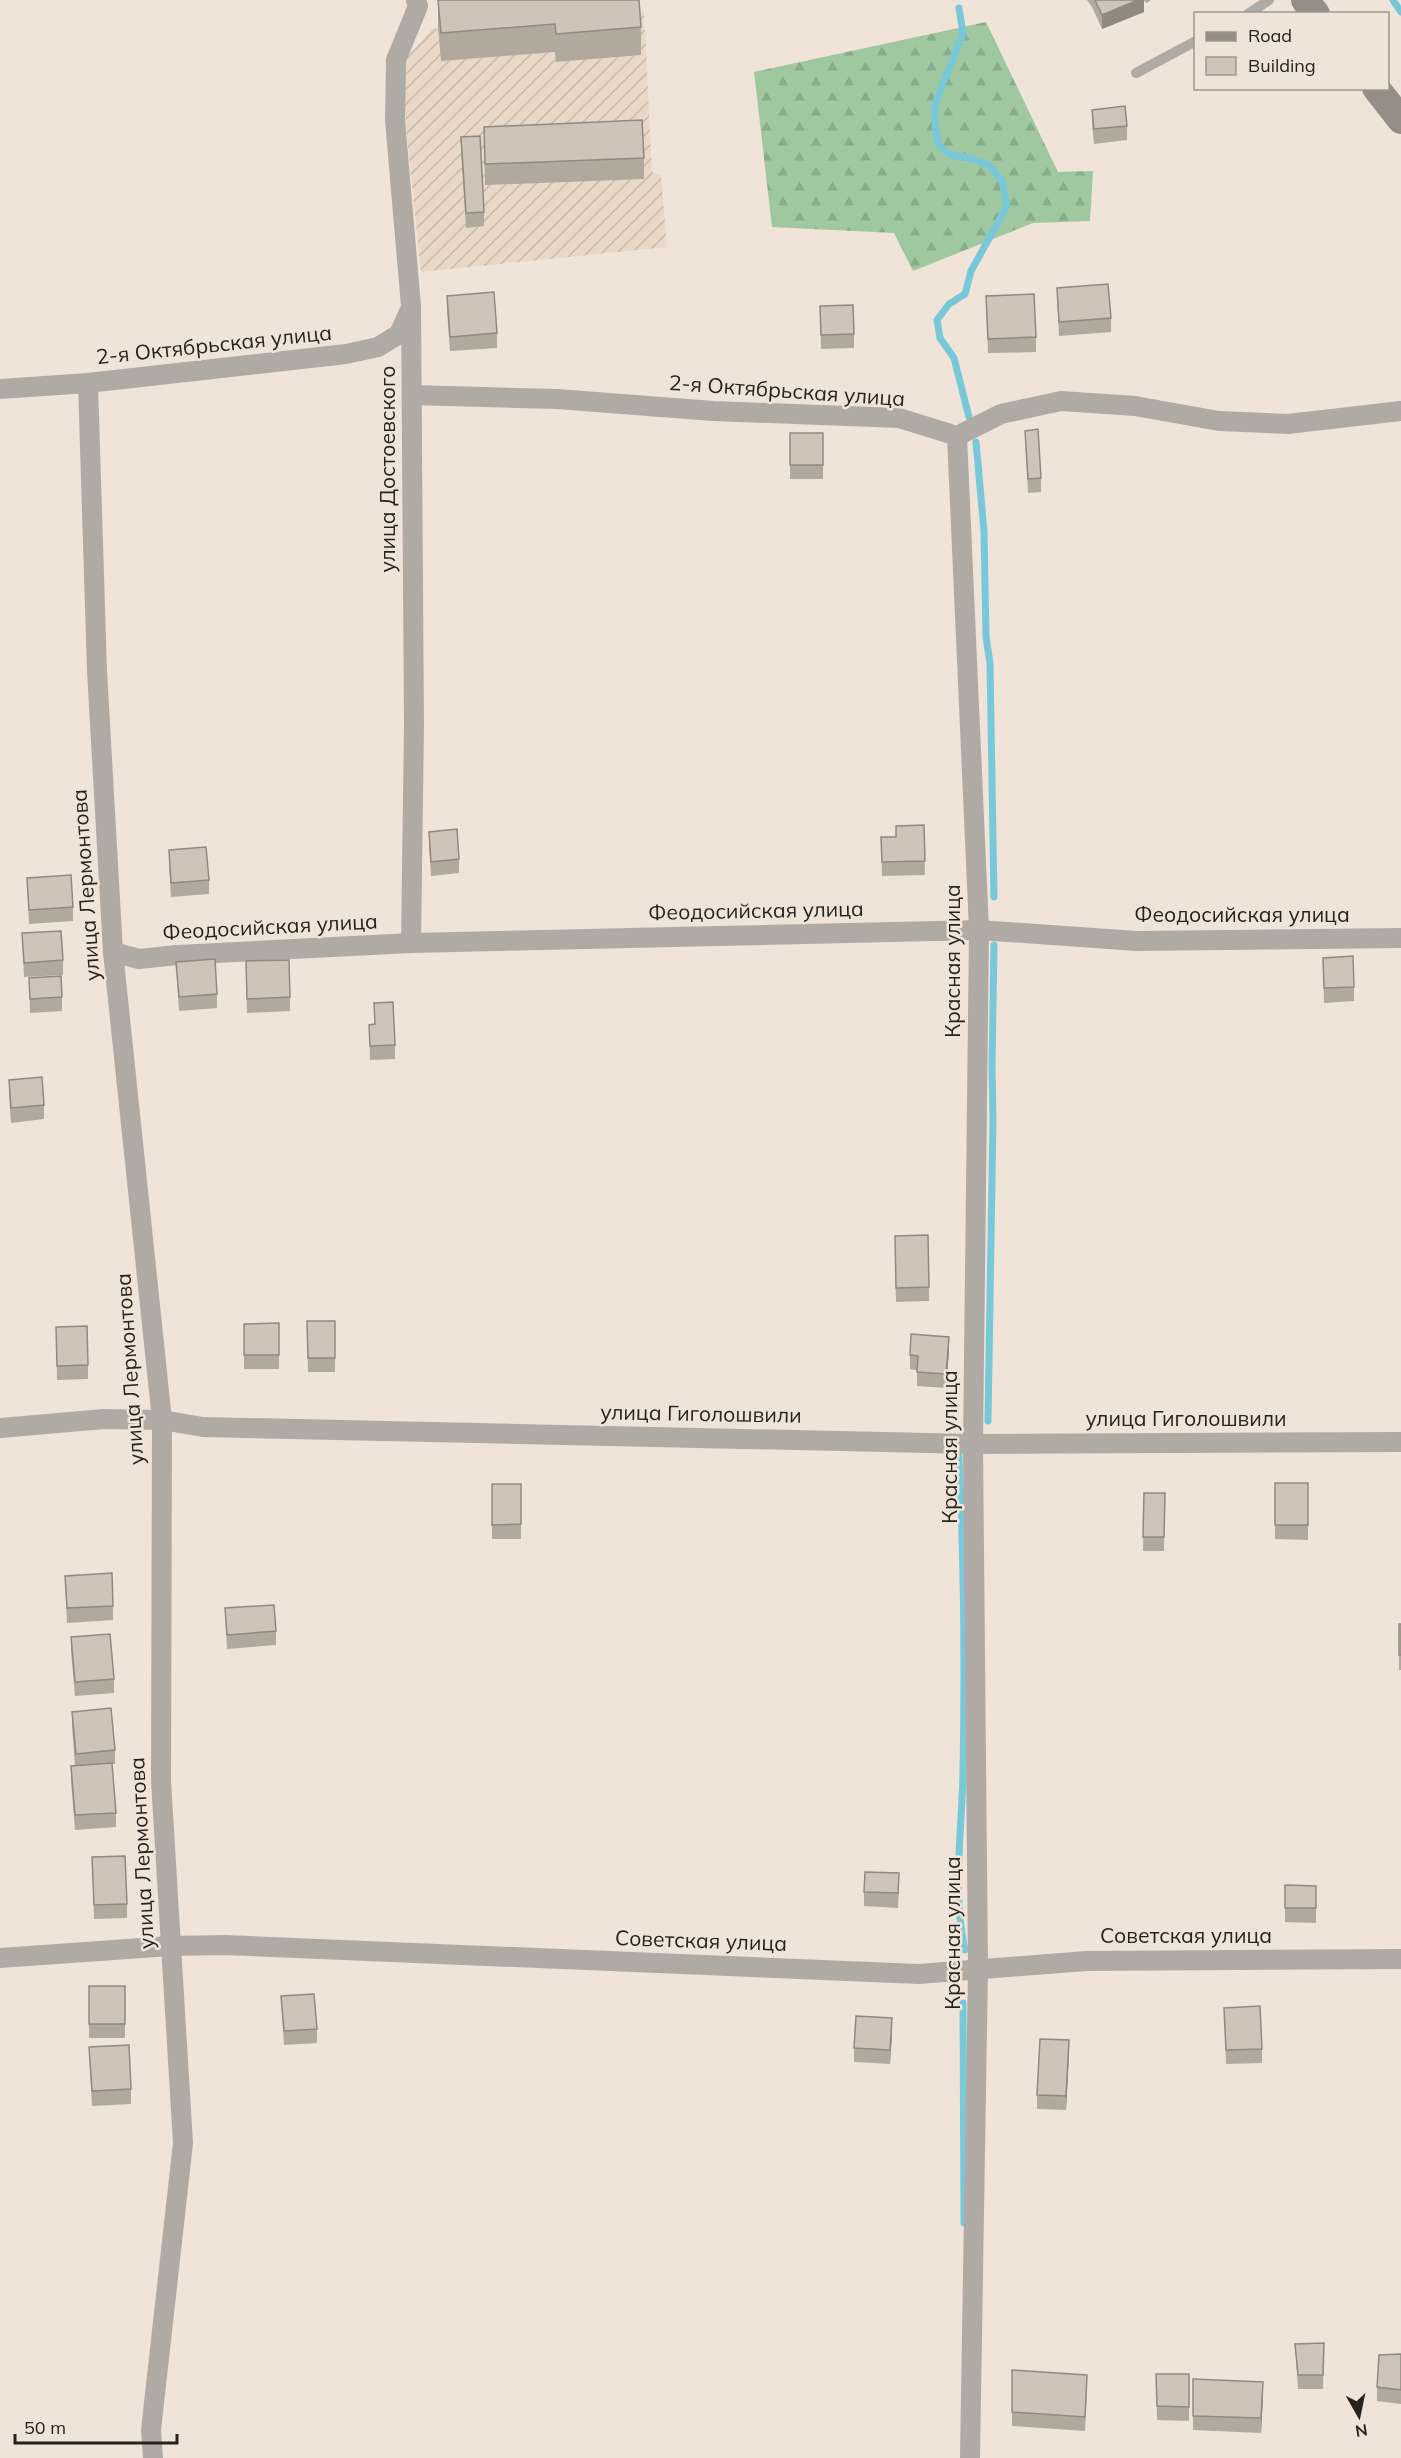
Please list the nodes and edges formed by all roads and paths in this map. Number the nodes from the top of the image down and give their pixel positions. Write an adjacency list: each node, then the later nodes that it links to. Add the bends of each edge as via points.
1 (416, 0): 10 (street, улица Достоевского, via 418,6 396,60 395,120)
2 (1269, 0): 4 (lane)
3 (1305, 0): 5 (street)
4 (1251, 12)
5 (1314, 12)
6 (1194, 42): 7 (lane)
7 (1136, 73)
8 (1378, 90): 9 (street)
9 (1401, 120)
10 (411, 306): 11 (street, 2-я Октябрьская улица, via 399,334 378,347 346,354); 13 (street, улица Достоевского)
11 (88, 383): 12 (street, 2-я Октябрьская улица); 19 (street, улица Лермонтова, via 97,671)
12 (0, 389)
13 (412, 395): 15 (street, 2-я Октябрьская улица, via 899,418); 18 (street, улица Достоевского)
14 (1401, 411): 15 (street, via 1288,424 1218,421 1135,406 1061,401 1001,414)
15 (957, 436): 16 (street, Красная улица)
16 (979, 930): 17 (street, Феодосийская улица, via 1137,940); 18 (street, Феодосийская улица); 23 (street, Красная улица)
17 (1401, 938)
18 (411, 943): 19 (street, Феодосийская улица, via 139,959)
19 (114, 952): 20 (street, улица Лермонтова)
20 (162, 1420): 21 (street, улица Гиголошвили, via 104,1419); 23 (street, улица Гиголошвили, via 203,1427); 24 (street, улица Лермонтова, via 161,1781)
21 (0, 1428)
22 (1401, 1442): 23 (street, улица Гиголошвили)
23 (973, 1444): 27 (street, Красная улица)
24 (170, 1946): 25 (street, Советская улица); 27 (street, Советская улица, via 919,1974); 28 (street, улица Лермонтова, via 183,2143 151,2430)
25 (0, 1958)
26 (1401, 1959): 27 (street, Советская улица, via 1086,1961)
27 (978, 1968): 29 (street, Красная улица)
28 (153, 2458)
29 (970, 2458)

